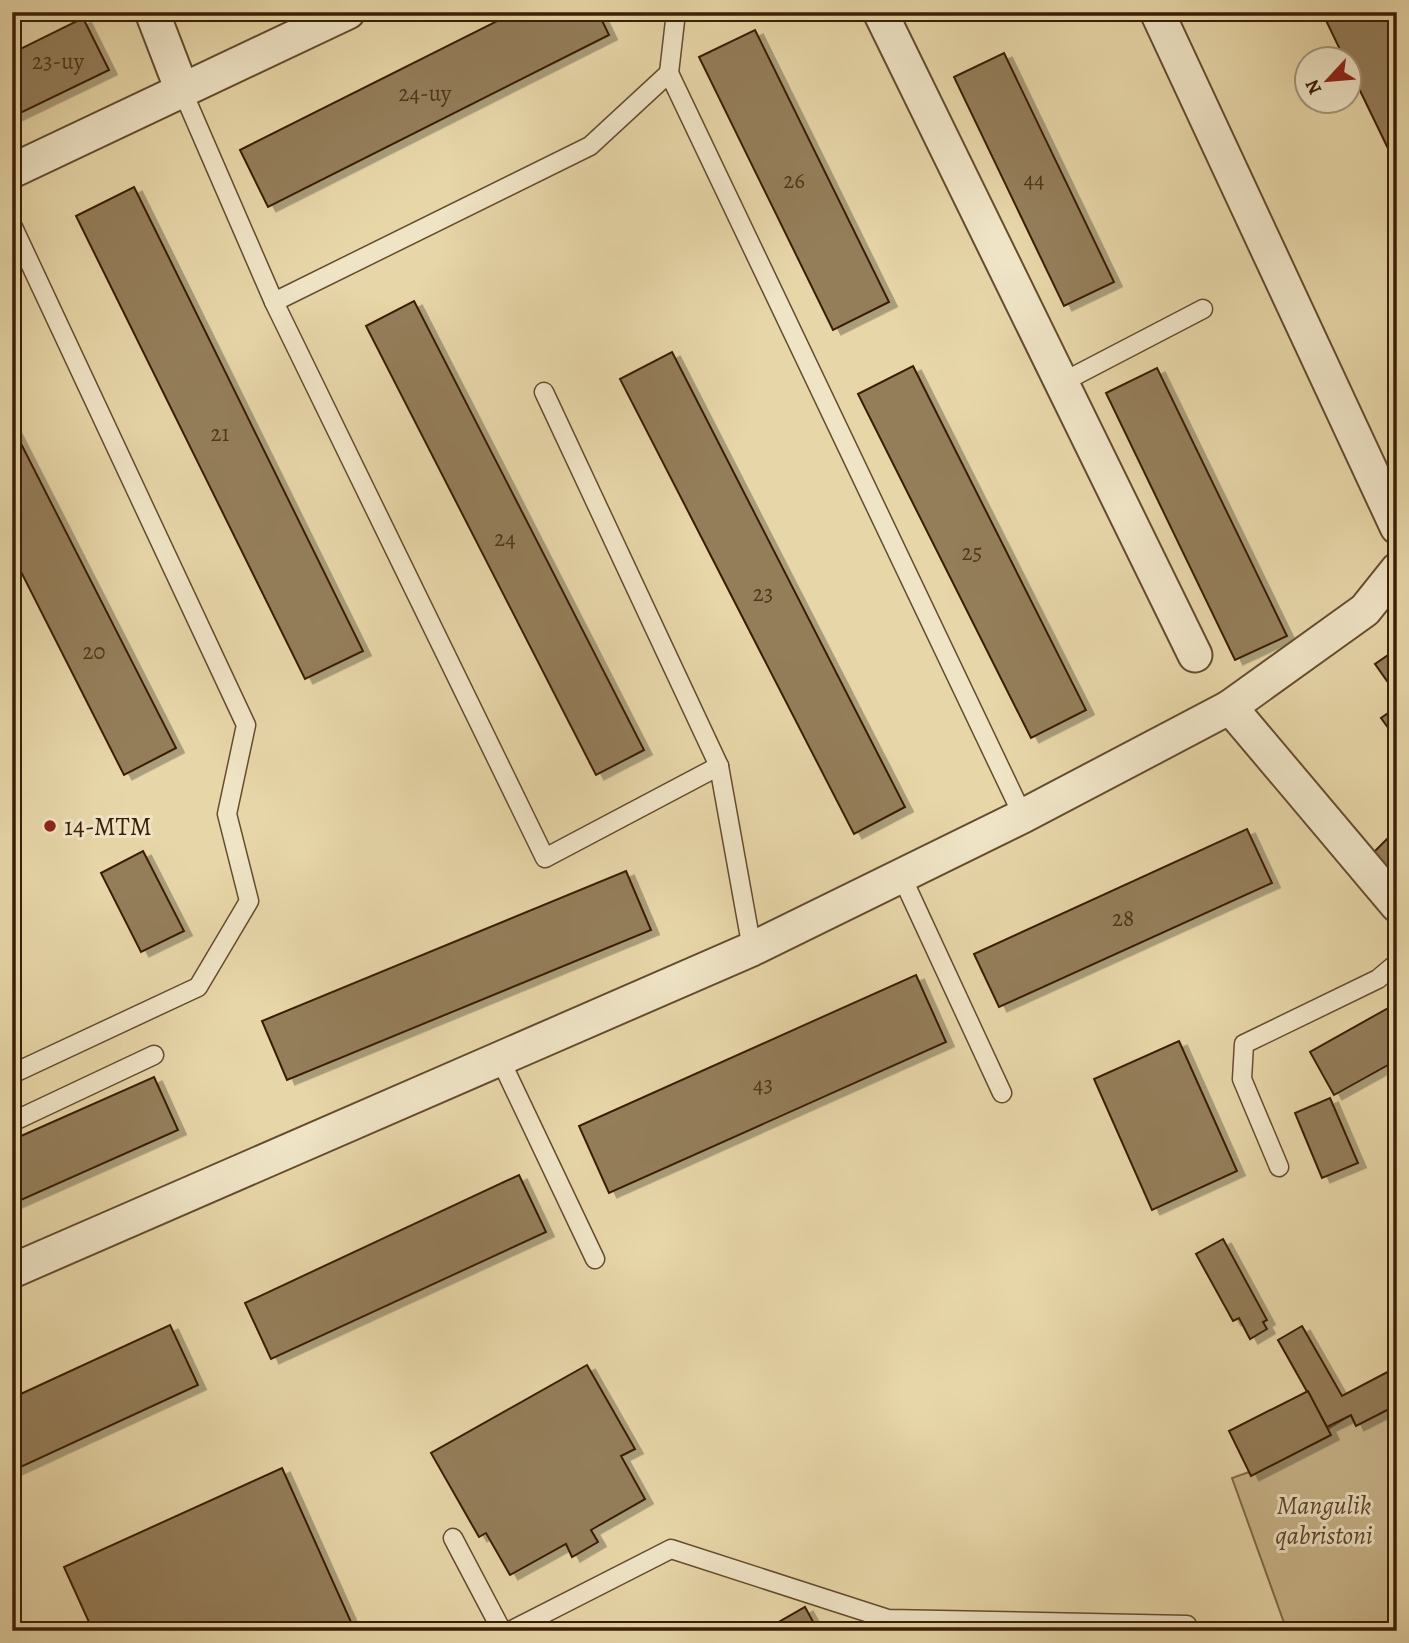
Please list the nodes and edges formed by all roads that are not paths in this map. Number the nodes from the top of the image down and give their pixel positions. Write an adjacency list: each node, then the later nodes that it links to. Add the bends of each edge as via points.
1 (152, 12): 7 (street)
2 (348, 12): 7 (street)
3 (676, 12): 6 (lane)
4 (880, 12): 12 (street)
5 (1157, 12): 14 (street)
6 (670, 73): 10 (lane, via 590,146); 19 (lane)
7 (183, 90): 8 (street); 10 (lane)
8 (12, 171)
9 (12, 225): 26 (lane, via 246,725 227,814 249,901 198,987)
10 (274, 302): 18 (lane, via 545,858)
11 (1203, 309): 12 (lane)
12 (1061, 383): 16 (street)
13 (544, 392): 18 (lane)
14 (1397, 527)
15 (1397, 570): 17 (street, via 1365,610)
16 (1195, 655)
17 (1230, 707): 19 (street); 21 (street)
18 (719, 766): 22 (lane)
19 (1023, 816): 20 (street)
20 (901, 875): 22 (street); 27 (lane)
21 (1397, 905)
22 (752, 949): 25 (street)
23 (1397, 963): 29 (lane, via 1378,979 1244,1044 1241,1079)
24 (155, 1055): 28 (lane)
25 (500, 1059): 30 (lane); 31 (street)
26 (12, 1074)
27 (1002, 1093)
28 (12, 1122)
29 (1279, 1167)
30 (595, 1259)
31 (12, 1271)
32 (453, 1538): 34 (lane)
33 (1187, 1625): 35 (lane, via 888,1619 671,1549)
34 (502, 1631)
35 (510, 1631)

